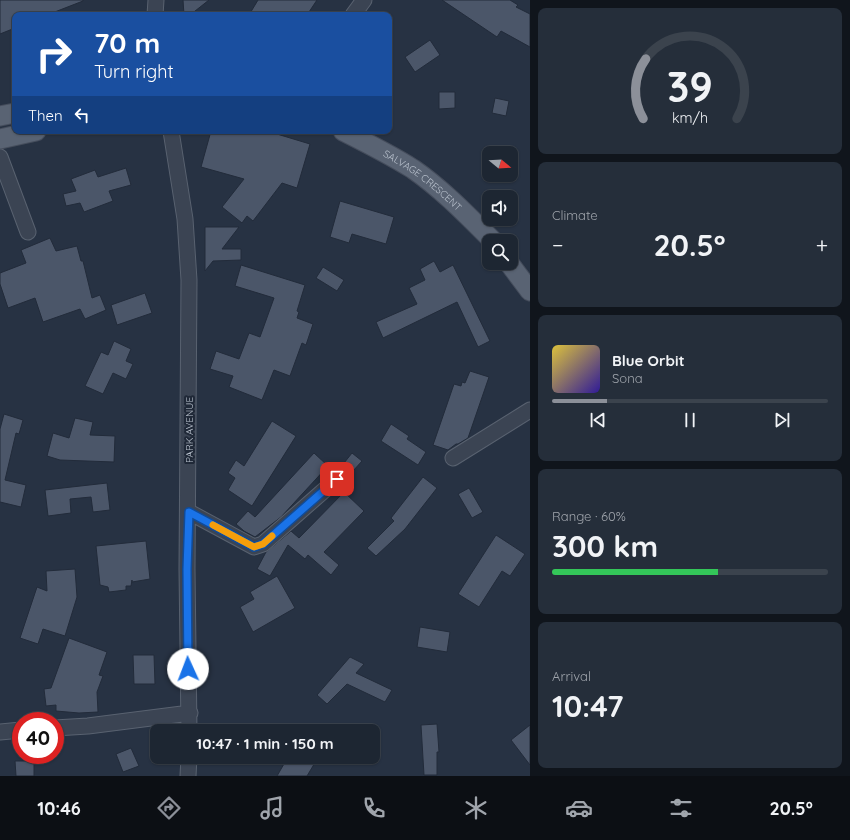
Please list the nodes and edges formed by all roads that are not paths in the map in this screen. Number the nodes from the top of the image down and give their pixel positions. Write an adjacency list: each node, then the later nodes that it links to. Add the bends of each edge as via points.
1 (364, 0): 2 (street)
2 (355, 12)
3 (12, 114): 4 (main road)
4 (0, 116)
5 (22, 134): 8 (main road)
6 (171, 134): 17 (street, PARK AVENUE, via 184,219 189,280)
7 (349, 134): 11 (main road, SALVAGE CRESCENT, via 414,170)
8 (0, 139)
9 (0, 157): 10 (street)
10 (28, 232)
11 (486, 234)
12 (514, 270): 13 (main road)
13 (530, 291)
14 (530, 410): 15 (street)
15 (453, 458)
16 (337, 479): 17 (street, via 263,544 254,547)
17 (189, 512): 18 (street, PARK AVENUE, via 187,569)
18 (190, 713): 19 (street, PARK AVENUE); 20 (street)
19 (189, 724)
20 (64, 727)
21 (12, 731): 22 (street)
22 (0, 732)
23 (189, 764): 24 (street)
24 (188, 776)

